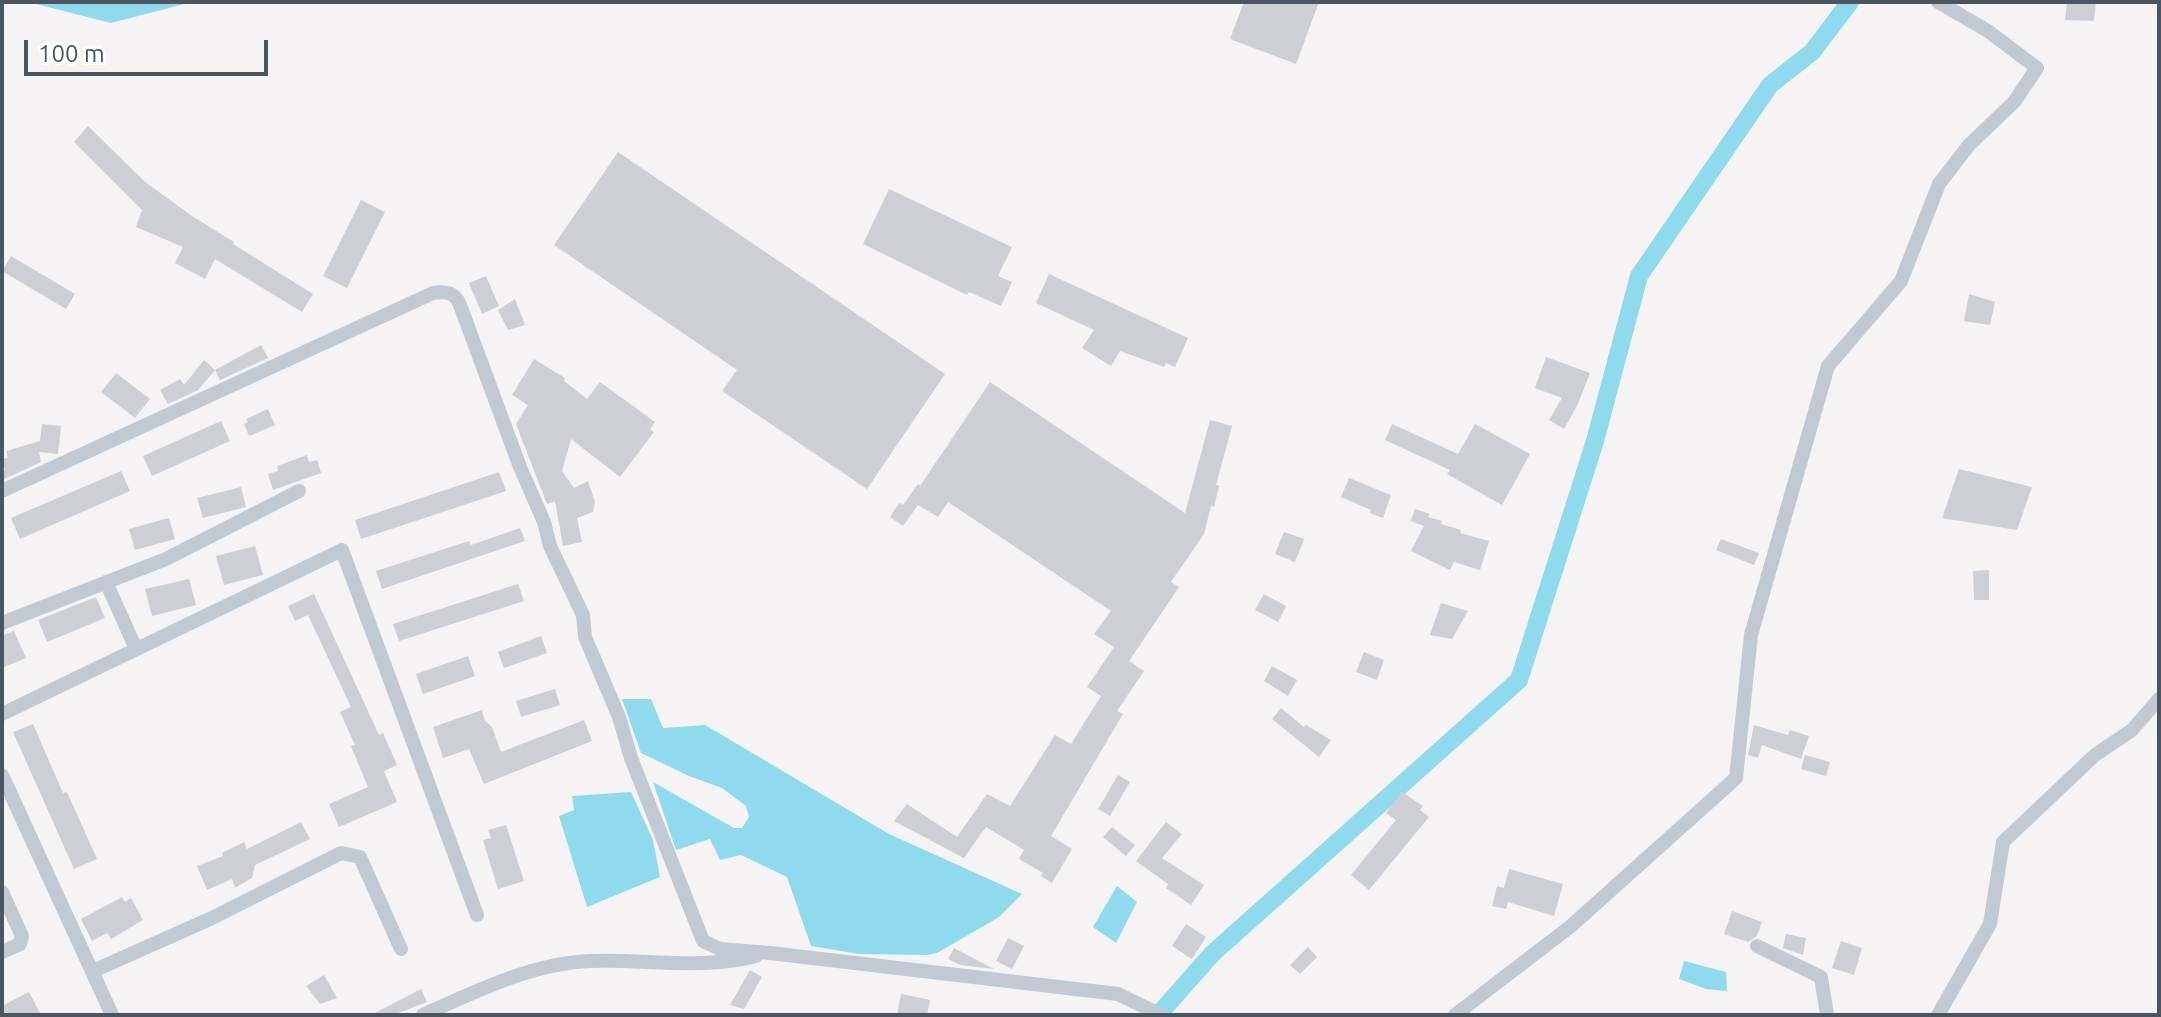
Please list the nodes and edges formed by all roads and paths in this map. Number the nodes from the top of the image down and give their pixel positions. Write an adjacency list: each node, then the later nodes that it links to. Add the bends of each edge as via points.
1 (1938, 2): 20 (street, via 2037,68 2014,102 1969,145 1939,184 1901,281 1828,366 1751,635 1736,778 1571,926)
2 (2, 491): 15 (street, via 433,293 446,291 457,297 550,546 583,615 585,637 703,941 720,949)
3 (299, 491): 4 (street, via 166,559)
4 (106, 582): 5 (street); 6 (street)
5 (2, 623)
6 (136, 649): 8 (street); 11 (street, via 342,550)
7 (2159, 699): 22 (street, via 2132,730 2095,755 2003,842 1990,924)
8 (2, 714)
9 (2, 775): 16 (street)
10 (2, 892): 14 (street, via 22,936 20,944)
11 (477, 915)
12 (1757, 946): 21 (street, via 1821,977)
13 (401, 949): 16 (street, via 360,857 341,853)
14 (2, 952)
15 (770, 953): 18 (street, via 710,964 591,961 551,966); 19 (street, via 1118,994)
16 (93, 971): 17 (street)
17 (112, 1015)
18 (423, 1015)
19 (1161, 1015)
20 (1455, 1015)
21 (1827, 1015)
22 (1938, 1015)

